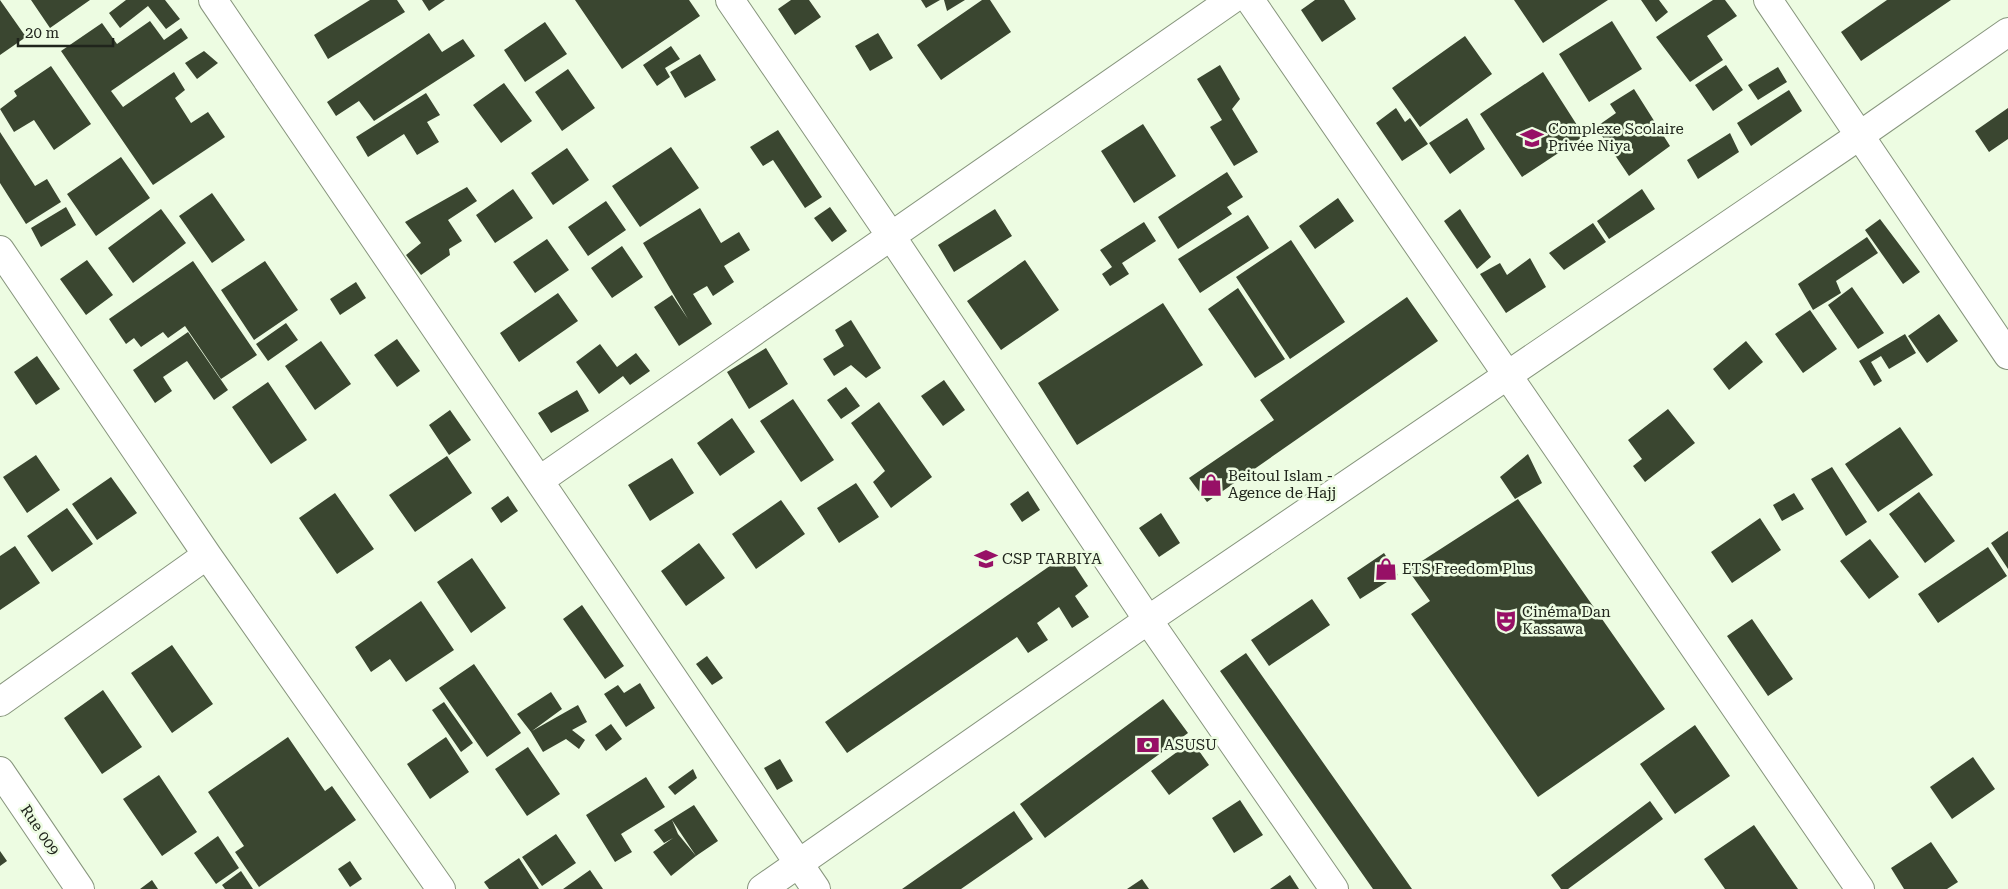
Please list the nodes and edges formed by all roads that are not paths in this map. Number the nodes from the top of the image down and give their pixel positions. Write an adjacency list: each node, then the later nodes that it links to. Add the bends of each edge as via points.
1 (213, 0): 12 (street)
2 (730, 0): 8 (street)
3 (1231, 0): 8 (street)
4 (1250, 0): 11 (street)
5 (1768, 0): 7 (street)
6 (2008, 32): 7 (street)
7 (1859, 136): 10 (street); 11 (street)
8 (891, 236): 12 (street); 14 (street)
9 (0, 250): 13 (street)
10 (2008, 354)
11 (1508, 375): 14 (street); 23 (street)
12 (540, 480): 17 (street)
13 (208, 555): 15 (street); 19 (street)
14 (1148, 620): 17 (street); 22 (street)
15 (0, 702)
16 (0, 771): 18 (street, Rue 009)
17 (799, 864): 20 (street); 21 (street)
18 (80, 889)
19 (441, 889)
20 (762, 889)
21 (816, 889)
22 (1334, 889)
23 (1860, 889)

